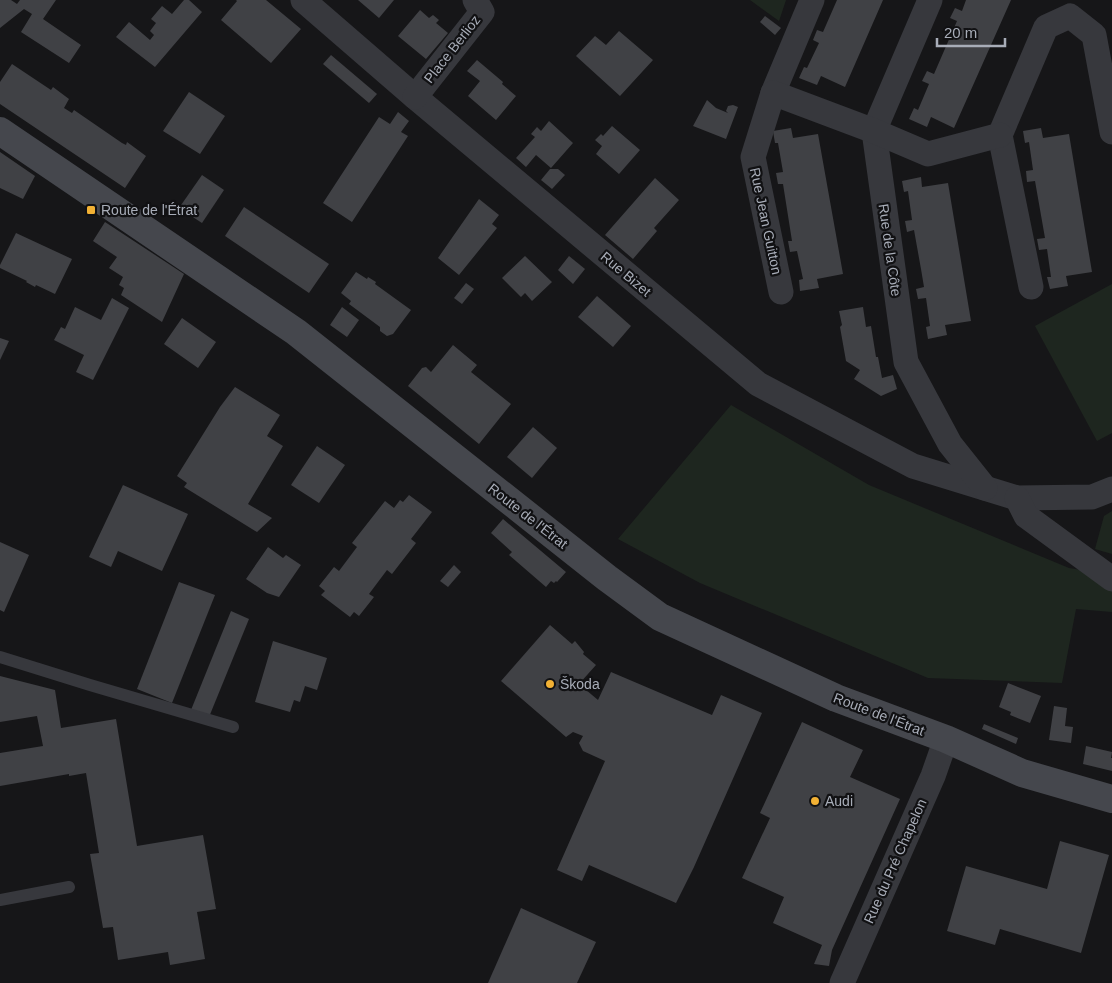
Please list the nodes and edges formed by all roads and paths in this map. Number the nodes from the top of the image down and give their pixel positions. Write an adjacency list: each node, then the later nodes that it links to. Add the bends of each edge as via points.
1 (303, 0): 6 (street, Rue Bizet)
2 (476, 0): 6 (street, Place Berlioz, via 482,12)
3 (812, 0): 5 (street, Rue Jean Guitton)
4 (930, 0): 8 (street)
5 (772, 93): 8 (street); 12 (street, Rue Jean Guitton, via 753,157)
6 (415, 97): 13 (street, Rue Bizet, via 758,384 913,466)
7 (0, 131): 19 (main road, Route de l'Étrat, via 296,332 660,617 836,698)
8 (874, 131): 10 (street, via 928,154); 13 (street, Rue de la Côte, via 906,362 950,444)
9 (1112, 132): 10 (street, via 1094,35 1070,16 1046,27)
10 (1000, 135): 11 (street)
11 (1031, 287)
12 (781, 292)
13 (985, 488): 15 (street, Rue Bizet)
14 (1112, 489): 15 (street, Rue Bizet, via 1092,496)
15 (1017, 498): 16 (street, via 1026,516)
16 (1112, 579)
17 (0, 657): 18 (lane)
18 (233, 727)
19 (946, 739): 20 (main road, Route de l'Étrat, via 1022,773); 23 (street, Rue du Pré Chapelon, via 933,776)
20 (1112, 799)
21 (69, 887): 22 (lane)
22 (0, 900)
23 (842, 983)

